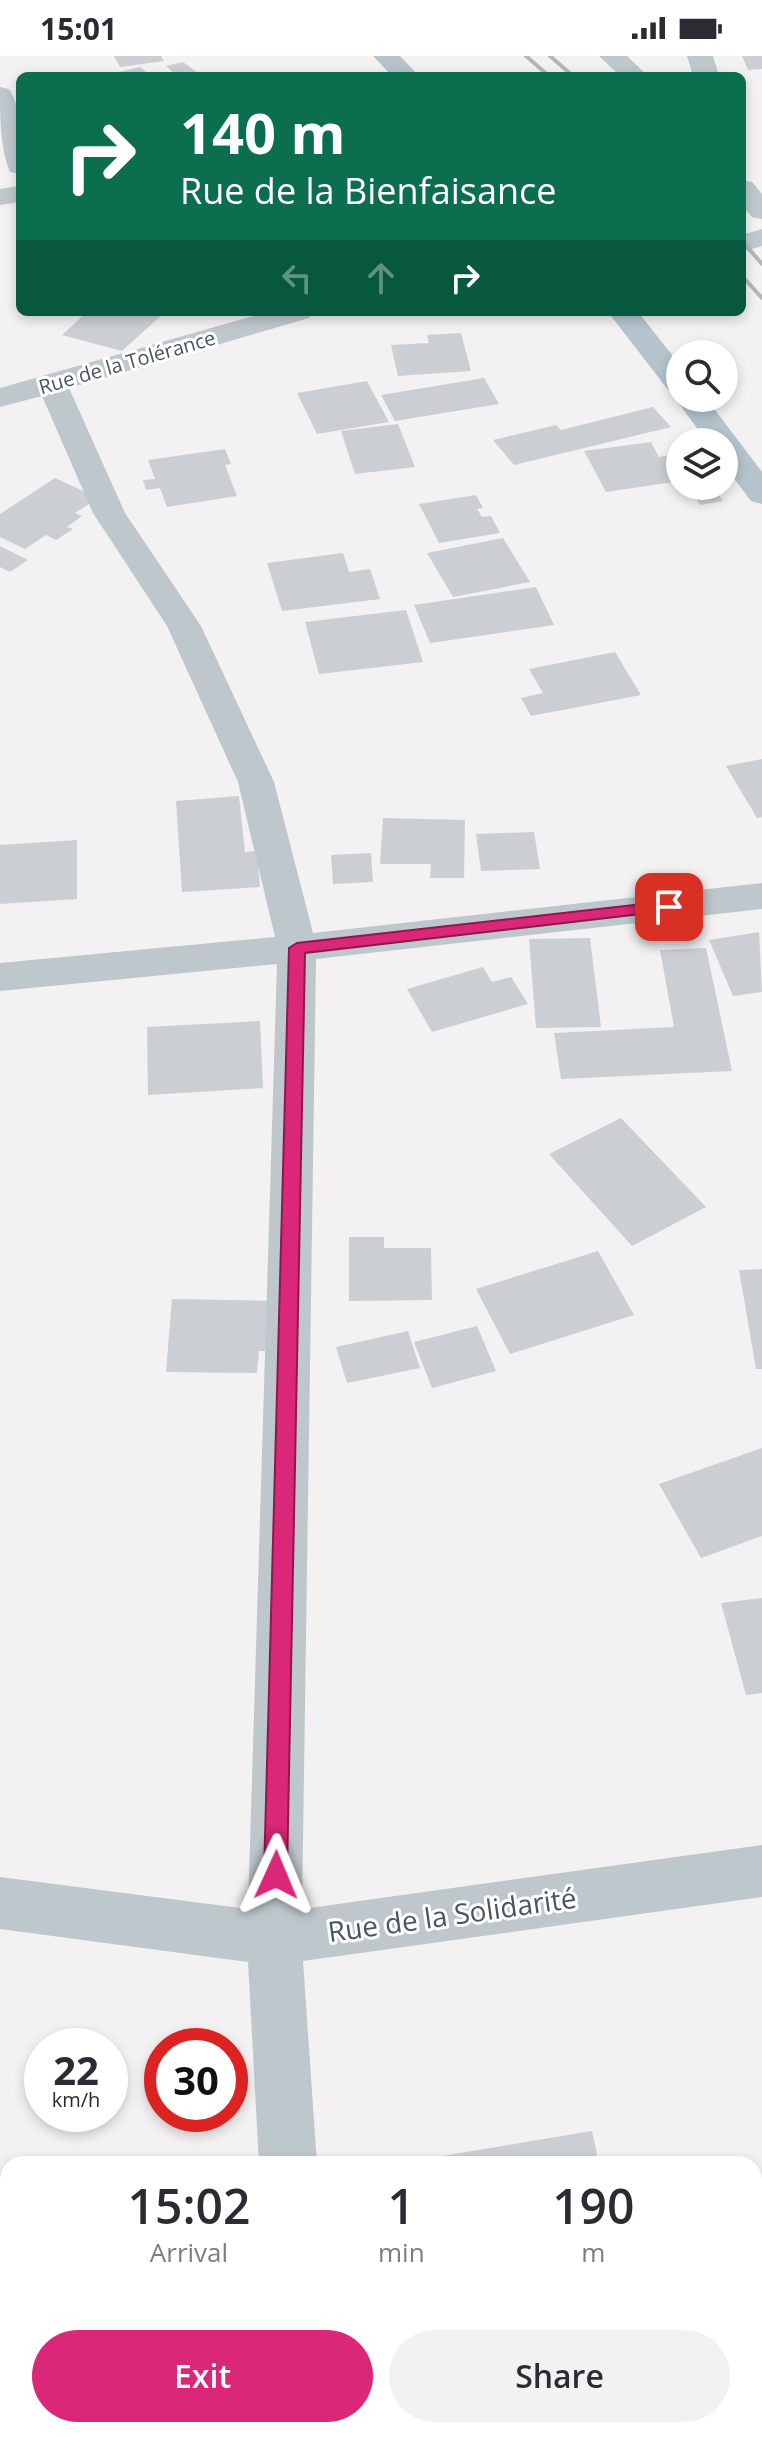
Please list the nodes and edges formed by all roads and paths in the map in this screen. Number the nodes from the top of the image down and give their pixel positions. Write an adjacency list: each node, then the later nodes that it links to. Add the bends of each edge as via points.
1 (386, 56): 3 (main road)
2 (612, 56): 4 (street)
3 (402, 72)
4 (630, 72)
5 (0, 95): 6 (street)
6 (16, 152)
7 (746, 193): 8 (street)
8 (762, 211)
9 (285, 316): 12 (street, Rue de la Tolérance)
10 (626, 316): 11 (main road)
11 (666, 367)
12 (52, 384): 13 (street, Rue de la Tolérance); 17 (street, via 109,513 184,626 256,782)
13 (0, 398)
14 (700, 412): 15 (main road)
15 (762, 494)
16 (762, 896): 17 (street)
17 (297, 948): 18 (street); 21 (street)
18 (0, 977)
19 (762, 1871): 21 (street, Rue de la Solidarité)
20 (0, 1903): 21 (street, Rue de la Solidarité)
21 (274, 1939): 22 (street)
22 (288, 2156)

